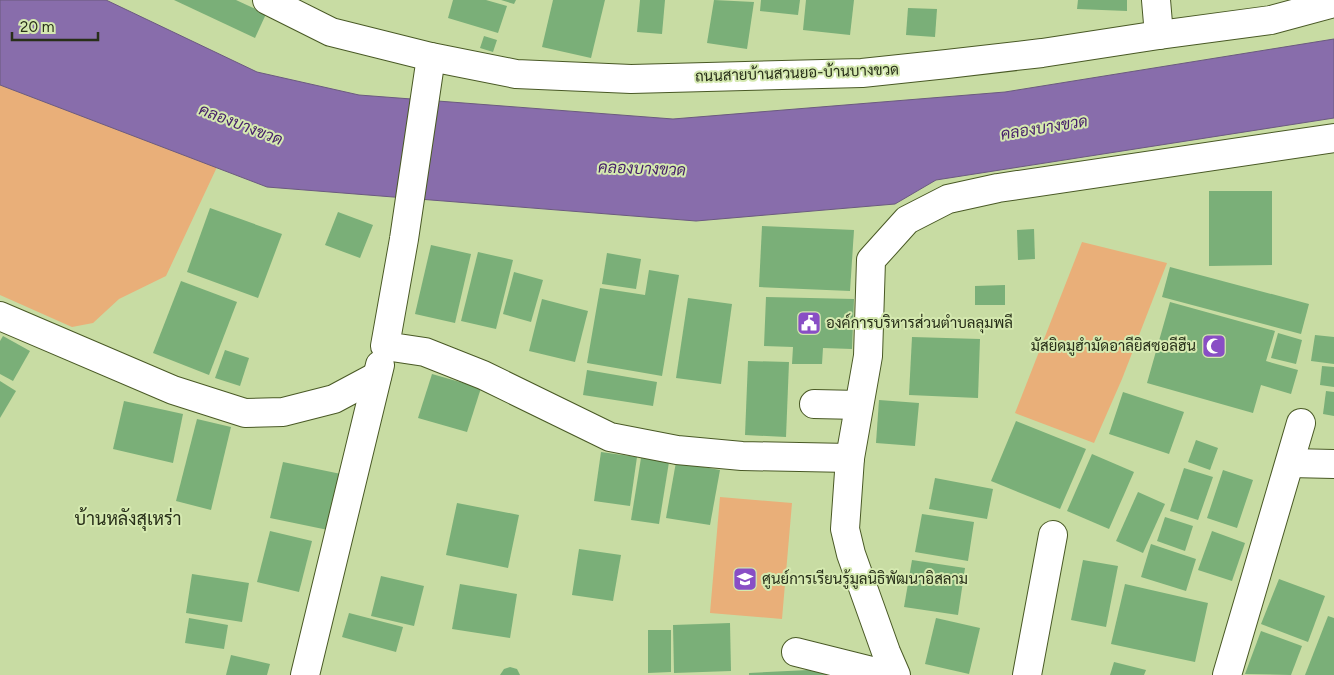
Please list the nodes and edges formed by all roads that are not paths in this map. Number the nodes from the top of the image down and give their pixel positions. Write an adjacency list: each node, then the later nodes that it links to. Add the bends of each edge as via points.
1 (268, 0): 5 (street, ถนนสายบ้านสวนยอ-บ้านบางขวด, via 331,32)
2 (1156, 0): 4 (street)
3 (1334, 3): 4 (street, ถนนสายบ้านสวนยอ-บ้านบางขวด, via 1270,20)
4 (1159, 35): 5 (street, ถนนสายบ้านสวนยอ-บ้านบางขวด, via 1042,53 862,73 631,80)
5 (429, 67): 8 (street)
6 (1334, 138): 11 (street, via 998,188 948,199 907,220 871,260 868,356)
7 (0, 316): 9 (street, via 173,390 244,413 283,412 334,400)
8 (385, 346): 9 (street); 13 (street, via 425,352 483,375 610,437 677,450 742,456)
9 (377, 376): 18 (street)
10 (814, 404): 11 (street)
11 (860, 405): 13 (street)
12 (1301, 423): 14 (street)
13 (850, 458): 20 (street, via 845,529 851,554)
14 (1290, 463): 15 (street); 22 (street)
15 (1334, 464)
16 (1053, 536): 21 (street)
17 (796, 652): 19 (street)
18 (305, 675)
19 (888, 675)
20 (896, 675)
21 (1028, 675)
22 (1227, 675)

